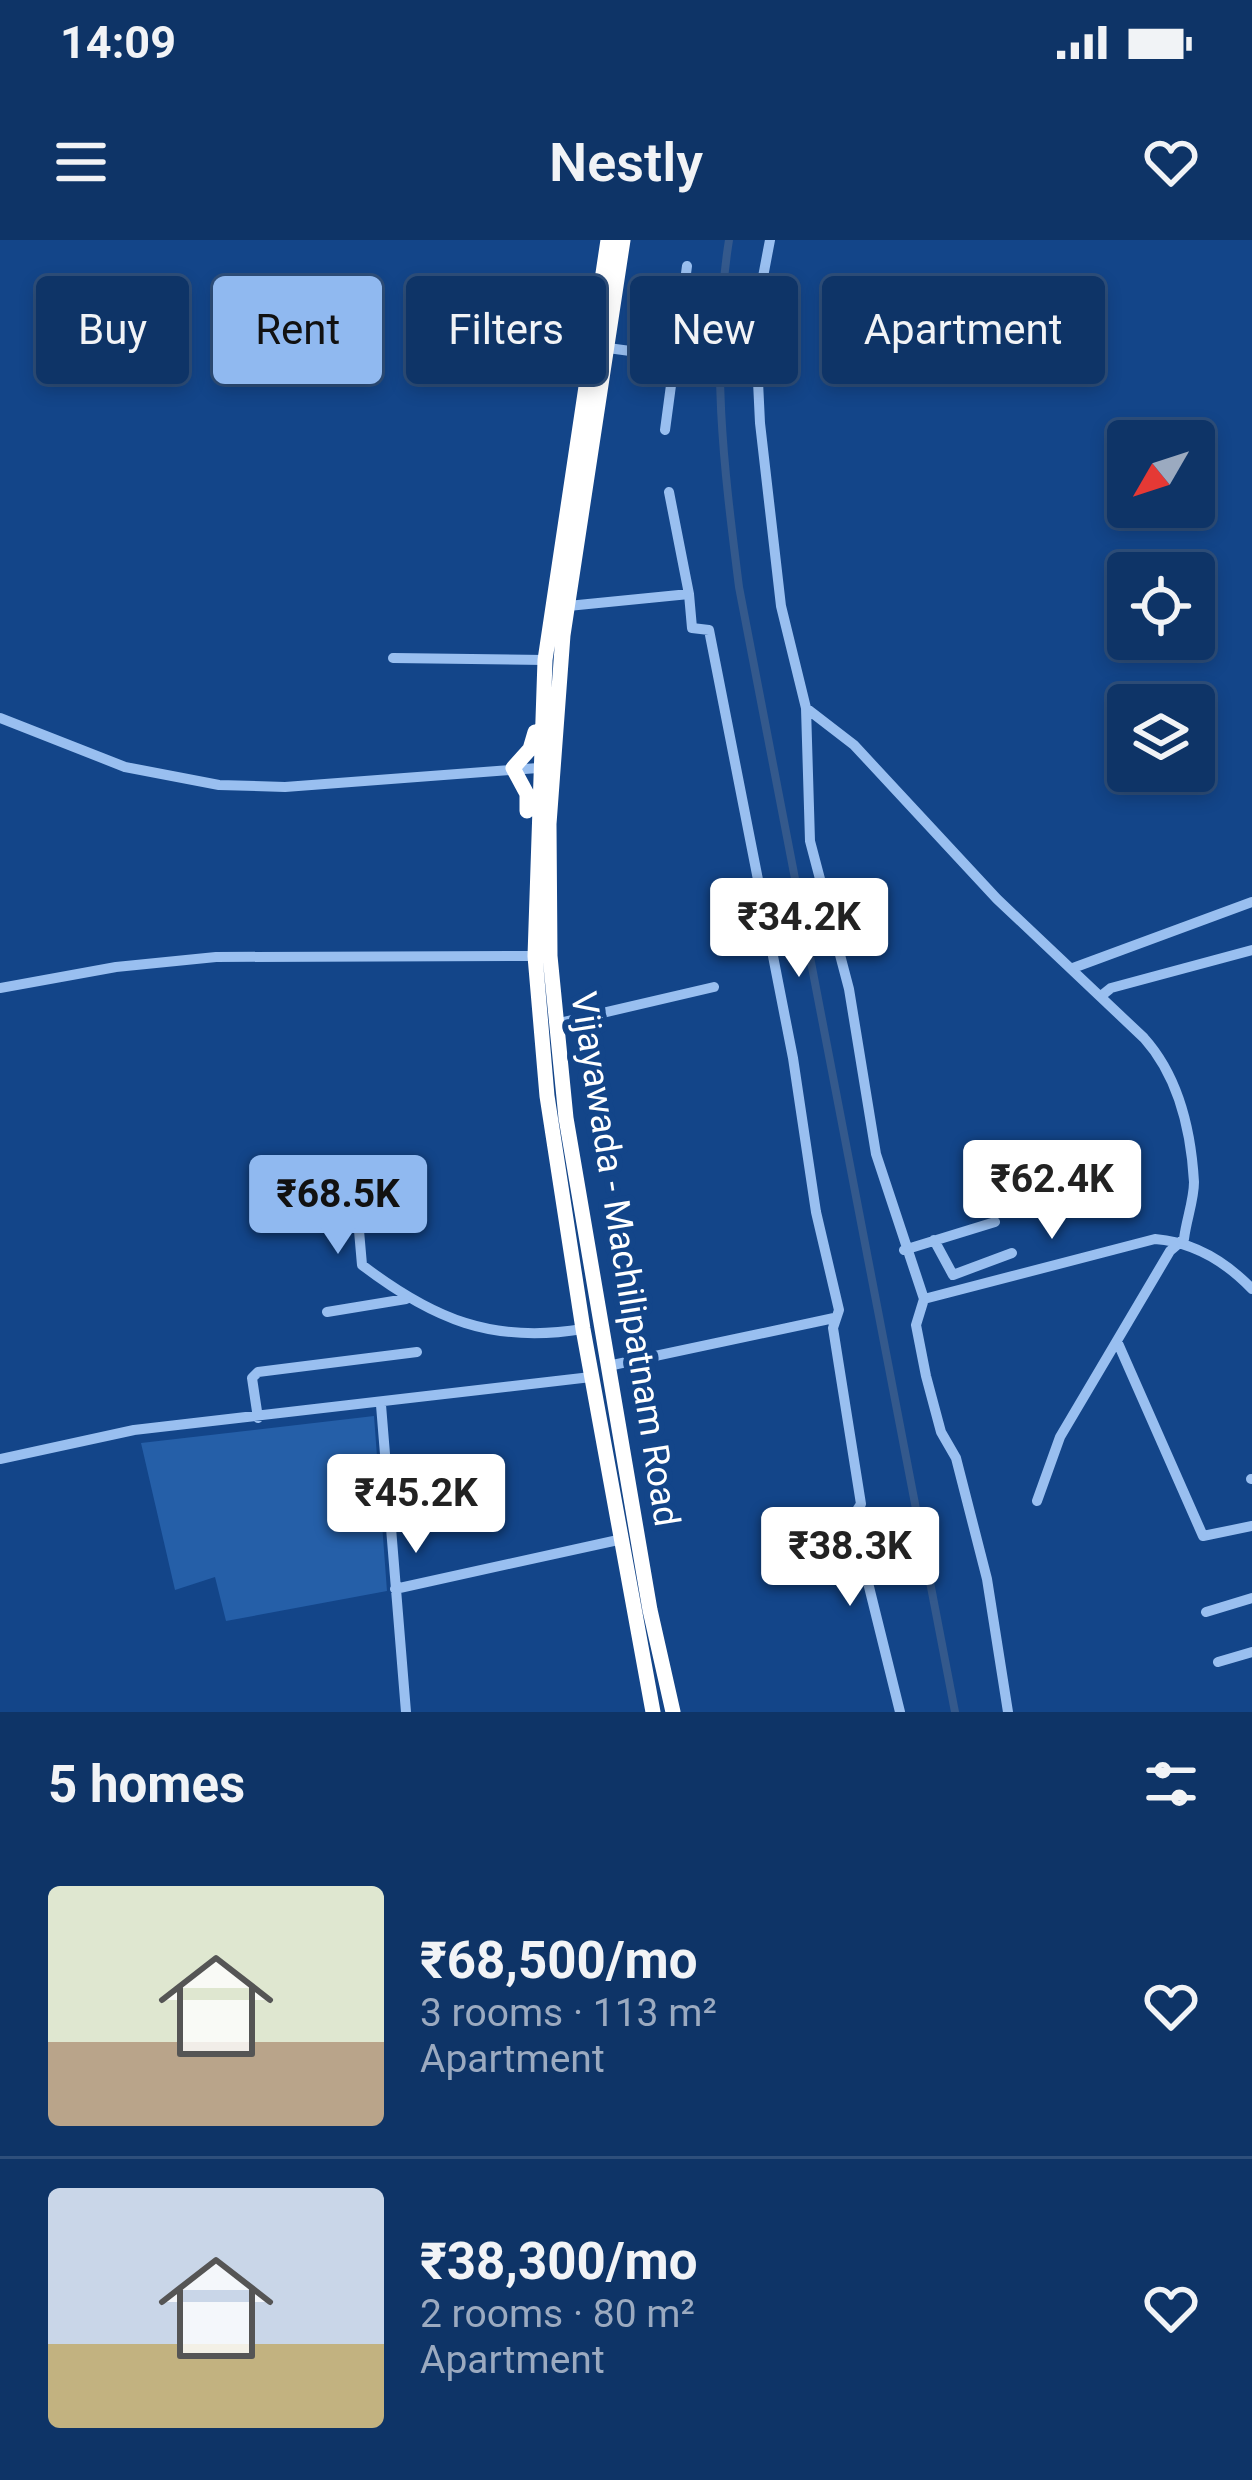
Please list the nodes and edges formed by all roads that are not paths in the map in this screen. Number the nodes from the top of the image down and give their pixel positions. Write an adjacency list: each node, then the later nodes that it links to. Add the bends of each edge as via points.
1 (608, 240): 15 (highway, Vijayawada - Machilipatnam Road)
2 (623, 240): 6 (highway, Vijayawada - Machilipatnam Road)
3 (770, 240): 16 (street, via 755,335 765,491)
4 (687, 266): 5 (street)
5 (686, 276)
6 (608, 348): 7 (street); 12 (highway, Vijayawada - Machilipatnam Road)
7 (630, 351)
8 (671, 384): 9 (street)
9 (665, 430)
10 (669, 492): 11 (street)
11 (688, 594): 12 (street); 39 (street, via 692,628 710,636 839,1310)
12 (568, 606): 13 (highway, Vijayawada - Machilipatnam Road)
13 (562, 648): 19 (highway); 28 (highway, Vijayawada - Machilipatnam Road, via 549,824)
14 (393, 658): 15 (street)
15 (545, 668): 18 (highway, via 530,749); 19 (highway, Vijayawada - Machilipatnam Road)
16 (806, 708): 24 (street, via 854,745); 33 (street, via 810,841)
17 (0, 718): 18 (street, via 125,766 220,785)
18 (513, 768): 19 (street); 20 (highway, via 527,794)
19 (538, 768): 20 (highway, Vijayawada - Machilipatnam Road)
20 (534, 886): 23 (highway, Vijayawada - Machilipatnam Road)
21 (1252, 902): 24 (street)
22 (1252, 950): 27 (street)
23 (535, 956): 25 (street, via 216,957); 40 (highway, Vijayawada - Machilipatnam Road)
24 (1072, 968): 27 (street)
25 (0, 988)
26 (714, 988): 28 (street)
27 (1101, 996): 32 (street, via 1163,1060 1179,1094 1194,1184)
28 (555, 1024): 43 (highway, Vijayawada - Machilipatnam Road)
29 (405, 1168): 36 (street, via 354,1173 362,1265)
30 (995, 1222): 31 (street)
31 (934, 1240): 33 (street); 34 (street, via 953,1275)
32 (1182, 1243): 35 (street); 37 (street, via 1144,1240); 41 (street, via 1169,1251)
33 (904, 1250): 37 (street)
34 (1012, 1252)
35 (1252, 1289)
36 (406, 1299): 38 (street); 40 (street, via 506,1334)
37 (924, 1299): 60 (street, via 916,1325 926,1376 987,1579)
38 (327, 1312)
39 (834, 1318): 43 (street); 59 (street, via 861,1504 852,1518)
40 (583, 1329): 44 (highway, Vijayawada - Machilipatnam Road)
41 (1117, 1341): 48 (street, via 1060,1437); 49 (street, via 1203,1536)
42 (417, 1352): 46 (street, via 258,1372)
43 (608, 1366): 58 (highway, Vijayawada - Machilipatnam Road)
44 (591, 1377): 45 (street); 50 (highway, Vijayawada - Machilipatnam Road)
45 (381, 1405): 46 (street); 51 (street)
46 (258, 1418): 47 (street, via 134,1430)
47 (0, 1459)
48 (1037, 1501)
49 (1252, 1526)
50 (618, 1540): 51 (street); 57 (highway, Vijayawada - Machilipatnam Road)
51 (395, 1589): 56 (street)
52 (1252, 1598): 53 (street)
53 (1206, 1612)
54 (1252, 1652): 55 (street)
55 (1217, 1662)
56 (406, 1712)
57 (653, 1712)
58 (673, 1712)
59 (898, 1712)
60 (1008, 1712)

